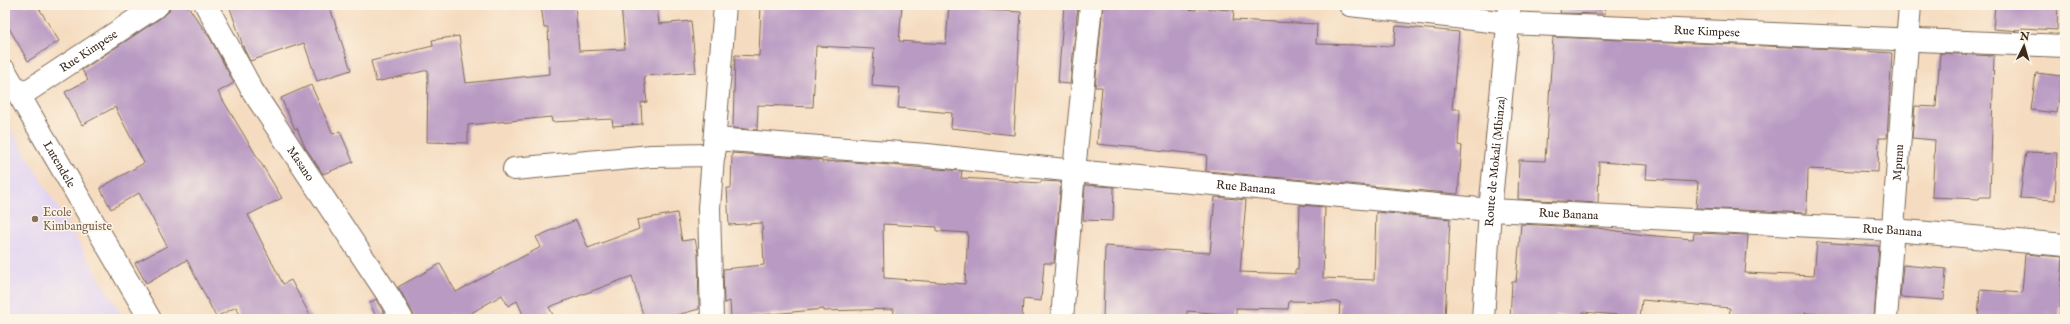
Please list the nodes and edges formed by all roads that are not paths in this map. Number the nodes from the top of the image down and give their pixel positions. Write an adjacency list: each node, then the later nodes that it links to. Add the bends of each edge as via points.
1 (158, 5): 11 (street, Rue Kimpese)
2 (206, 5): 19 (street, Masano, via 252,90)
3 (725, 5): 12 (street)
4 (1091, 5): 14 (street)
5 (1350, 5): 7 (street, Rue Kimpese)
6 (1910, 5): 8 (street, Mpunu)
7 (1509, 14): 8 (street, Rue Kimpese); 15 (street, Route de Mokali (Mbinza))
8 (1908, 38): 9 (street, Rue Kimpese); 16 (street, Mpunu)
9 (2065, 46)
10 (5, 71): 11 (street, Lutendele)
11 (20, 96): 18 (street, Lutendele)
12 (714, 147): 13 (street, Rue Banana, via 651,156); 14 (street, Rue Banana, via 927,155); 20 (street, via 710,208)
13 (514, 169)
14 (1074, 171): 15 (street, Rue Banana); 21 (street)
15 (1490, 210): 16 (street, Rue Banana); 22 (street, Route de Mokali (Mbinza))
16 (1894, 230): 17 (street, Rue Banana); 23 (street, Mpunu)
17 (2065, 245)
18 (150, 319)
19 (402, 319)
20 (712, 319)
21 (1062, 319)
22 (1483, 319)
23 (1886, 319)

